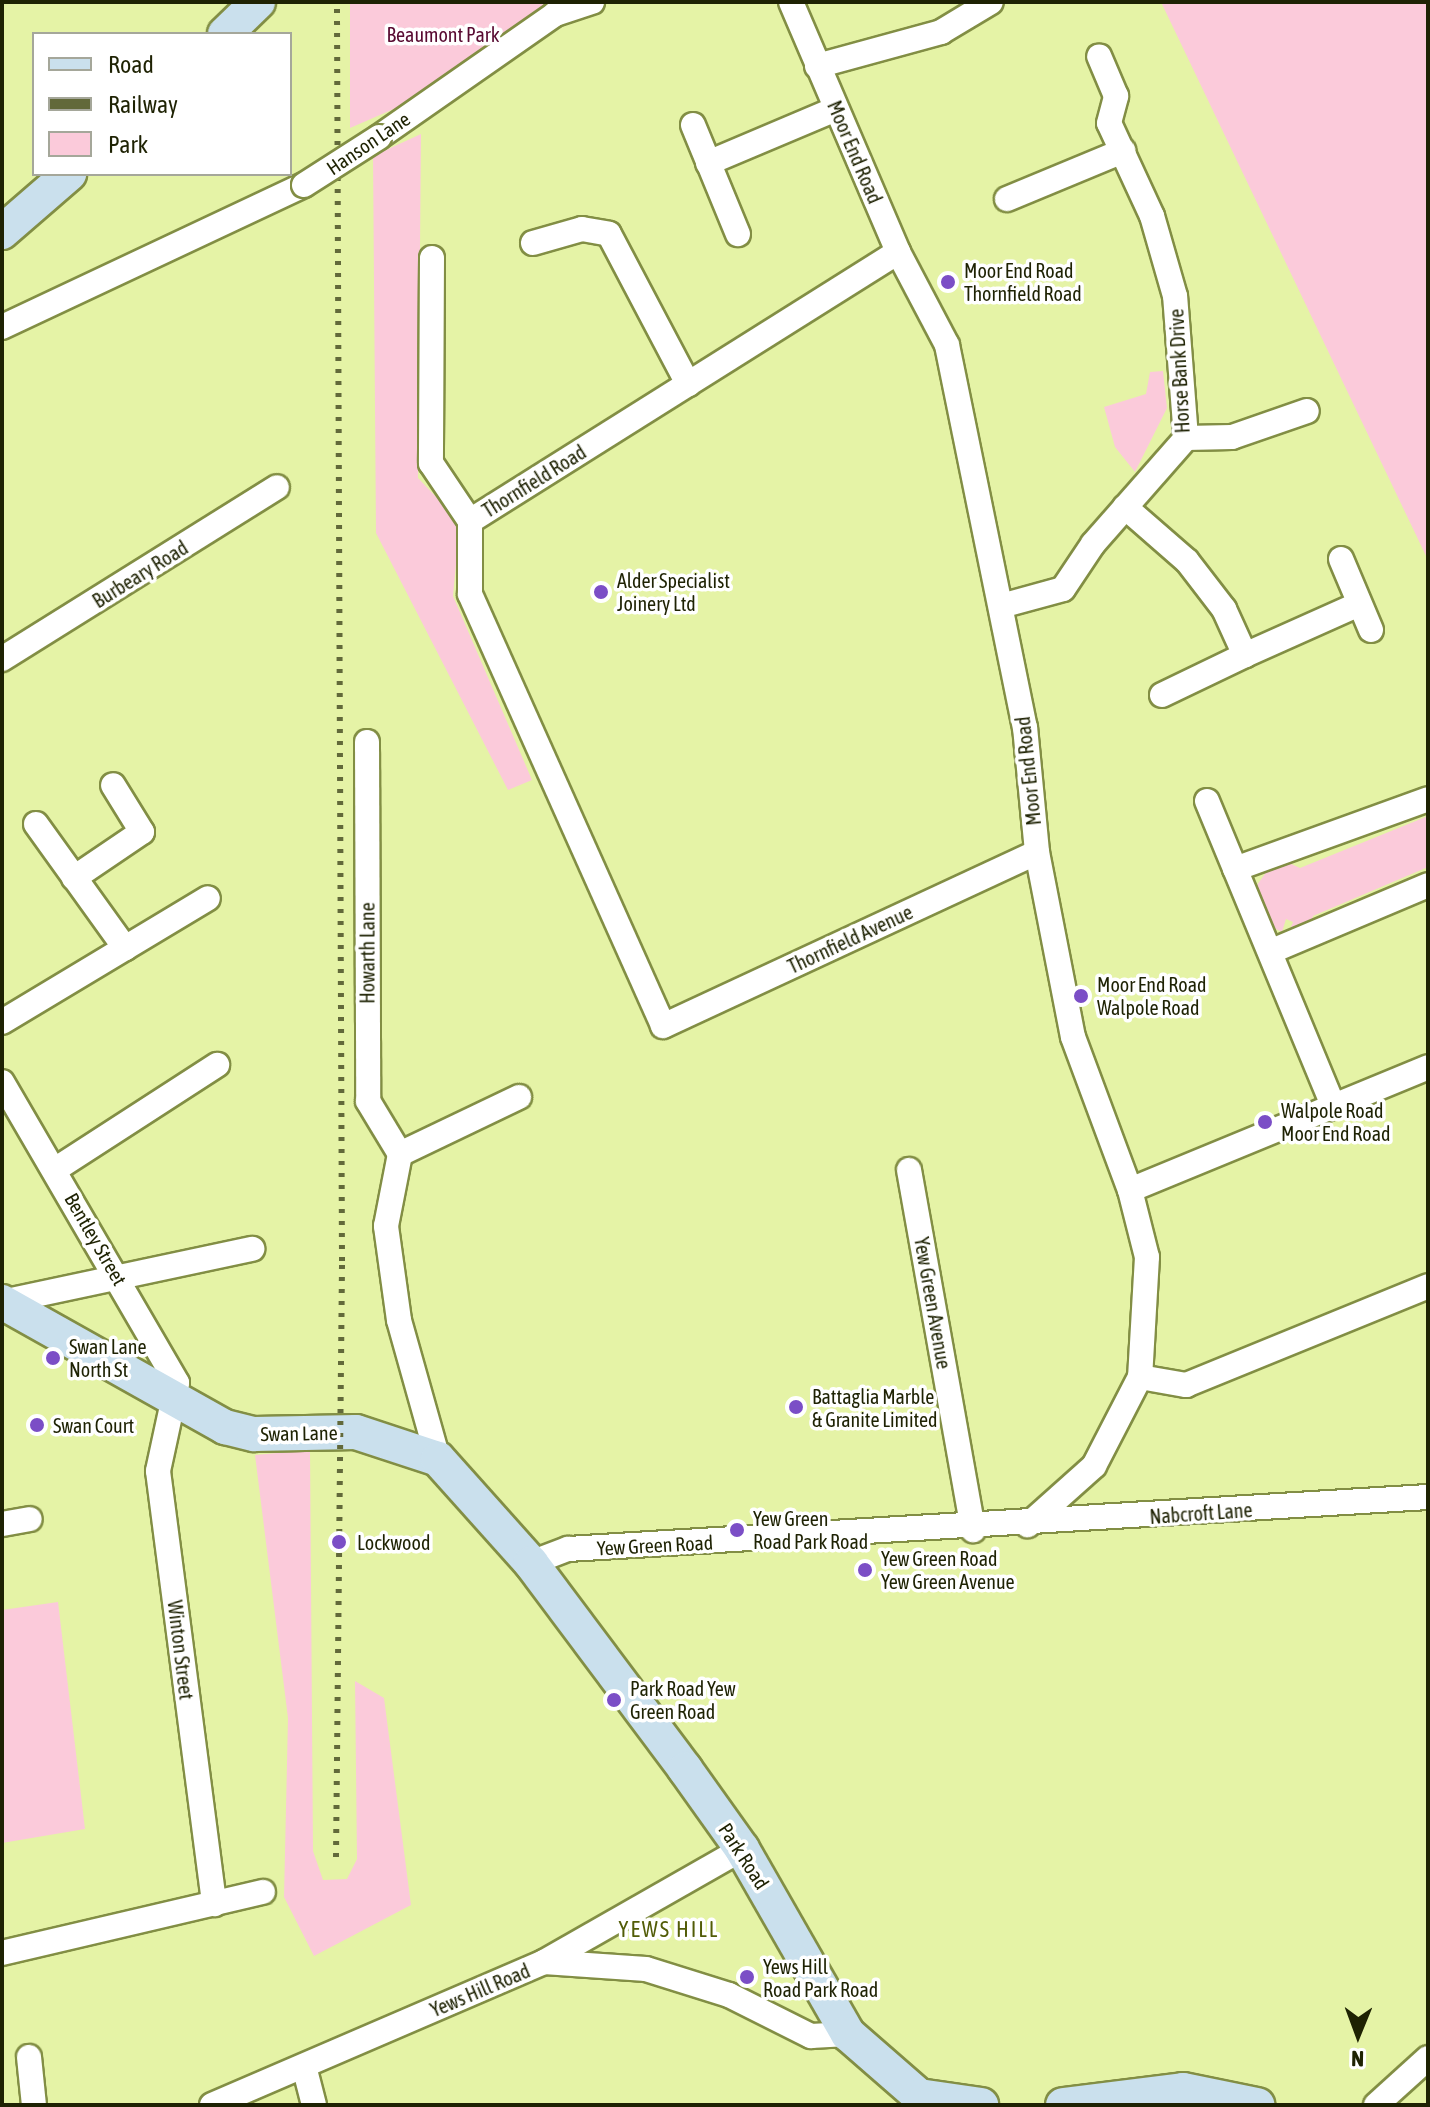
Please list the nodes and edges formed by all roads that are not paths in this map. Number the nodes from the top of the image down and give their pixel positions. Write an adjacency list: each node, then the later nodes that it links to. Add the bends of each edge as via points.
1 (258, 2): 5 (street)
2 (592, 2): 19 (street, Hanson Lane, bridge, via 555,14 304,185)
3 (791, 2): 7 (street, Moor End Road)
4 (991, 2): 7 (street, via 941,32)
5 (227, 32)
6 (1099, 56): 10 (street, Horse Bank Drive, via 1116,96 1109,123)
7 (817, 66): 8 (street, Moor End Road)
8 (836, 109): 11 (street); 17 (street, Moor End Road)
9 (693, 125): 11 (street)
10 (1123, 151): 13 (street); 22 (street, Horse Bank Drive, via 1175,296)
11 (708, 163): 15 (street)
12 (67, 176): 14 (street)
13 (1007, 199)
14 (2, 232)
15 (738, 234)
16 (533, 243): 20 (street, via 582,229 609,234)
17 (898, 252): 20 (street, Thornfield Road); 28 (street, Moor End Road, via 947,345)
18 (432, 258): 25 (street, via 431,463)
19 (2, 327)
20 (688, 384): 25 (street, Thornfield Road)
21 (1307, 411): 22 (street, via 1232,437)
22 (1186, 438): 24 (street, Horse Bank Drive)
23 (277, 487): 31 (street, Burbeary Road)
24 (1125, 507): 28 (street, Horse Bank Drive, via 1063,589); 30 (street, via 1187,561 1224,609)
25 (470, 521): 46 (street, Thornfield Road, via 470,594)
26 (1341, 559): 27 (street)
27 (1359, 604): 29 (street); 30 (street)
28 (1001, 606): 38 (street, Moor End Road, via 1025,727)
29 (1371, 630)
30 (1245, 655): 32 (street)
31 (2, 659)
32 (1162, 695)
33 (367, 742): 52 (street, Howarth Lane, via 368,1101)
34 (113, 785): 40 (street, via 142,832)
35 (1428, 799): 39 (street)
36 (1207, 801): 39 (street)
37 (36, 824): 40 (street)
38 (1037, 852): 46 (street, Thornfield Avenue); 55 (street, Moor End Road, via 1073,1037)
39 (1235, 869): 44 (street)
40 (74, 878): 43 (street)
41 (1428, 885): 44 (street)
42 (208, 898): 43 (street)
43 (125, 948): 45 (street)
44 (1272, 951): 51 (street)
45 (2, 1022)
46 (663, 1026)
47 (217, 1065): 53 (street)
48 (1428, 1067): 51 (street)
49 (2, 1082): 53 (street, Bentley Street)
50 (519, 1097): 52 (street)
51 (1334, 1107): 55 (street)
52 (400, 1154): 62 (street, via 386,1226 399,1320)
53 (56, 1169): 57 (street, Bentley Street)
54 (909, 1170): 67 (street, Yew Green Avenue)
55 (1130, 1190): 60 (street, Moor End Road, via 1147,1257)
56 (252, 1249): 57 (street)
57 (118, 1278): 59 (street); 61 (street, Bentley Street, via 167,1360 177,1383)
58 (1428, 1286): 60 (street, via 1186,1385)
59 (2, 1302): 61 (street, Swan Lane)
60 (1140, 1377): 66 (street, Moor End Road, via 1094,1466)
61 (173, 1399): 62 (street, Swan Lane, via 254,1434 356,1432); 71 (street, Winton Street, via 158,1471)
62 (438, 1459): 68 (street, Swan Lane)
63 (1428, 1497): 66 (street, Nabcroft Lane)
64 (30, 1519): 65 (street)
65 (2, 1524)
66 (1028, 1525): 67 (street, Nabcroft Lane)
67 (973, 1530): 68 (street, Yew Green Road, via 568,1549)
68 (531, 1563): 69 (street, Park Road)
69 (742, 1849): 73 (street); 74 (street, Park Road)
70 (263, 1892): 71 (street)
71 (214, 1904): 72 (street)
72 (2, 1953)
73 (544, 1962): 74 (street, Yews Hill Road, via 646,1969 729,1995 811,2036); 77 (street, Yews Hill Road)
74 (848, 2034): 78 (street, Park Road)
75 (29, 2057): 79 (street)
76 (1428, 2058): 85 (street)
77 (304, 2066): 80 (street, Yews Hill Road); 81 (street)
78 (919, 2101): 82 (street, Park Road)
79 (34, 2105)
80 (212, 2105)
81 (314, 2105)
82 (981, 2105)
83 (1063, 2105): 84 (street, via 1183,2090)
84 (1257, 2105)
85 (1376, 2105)

